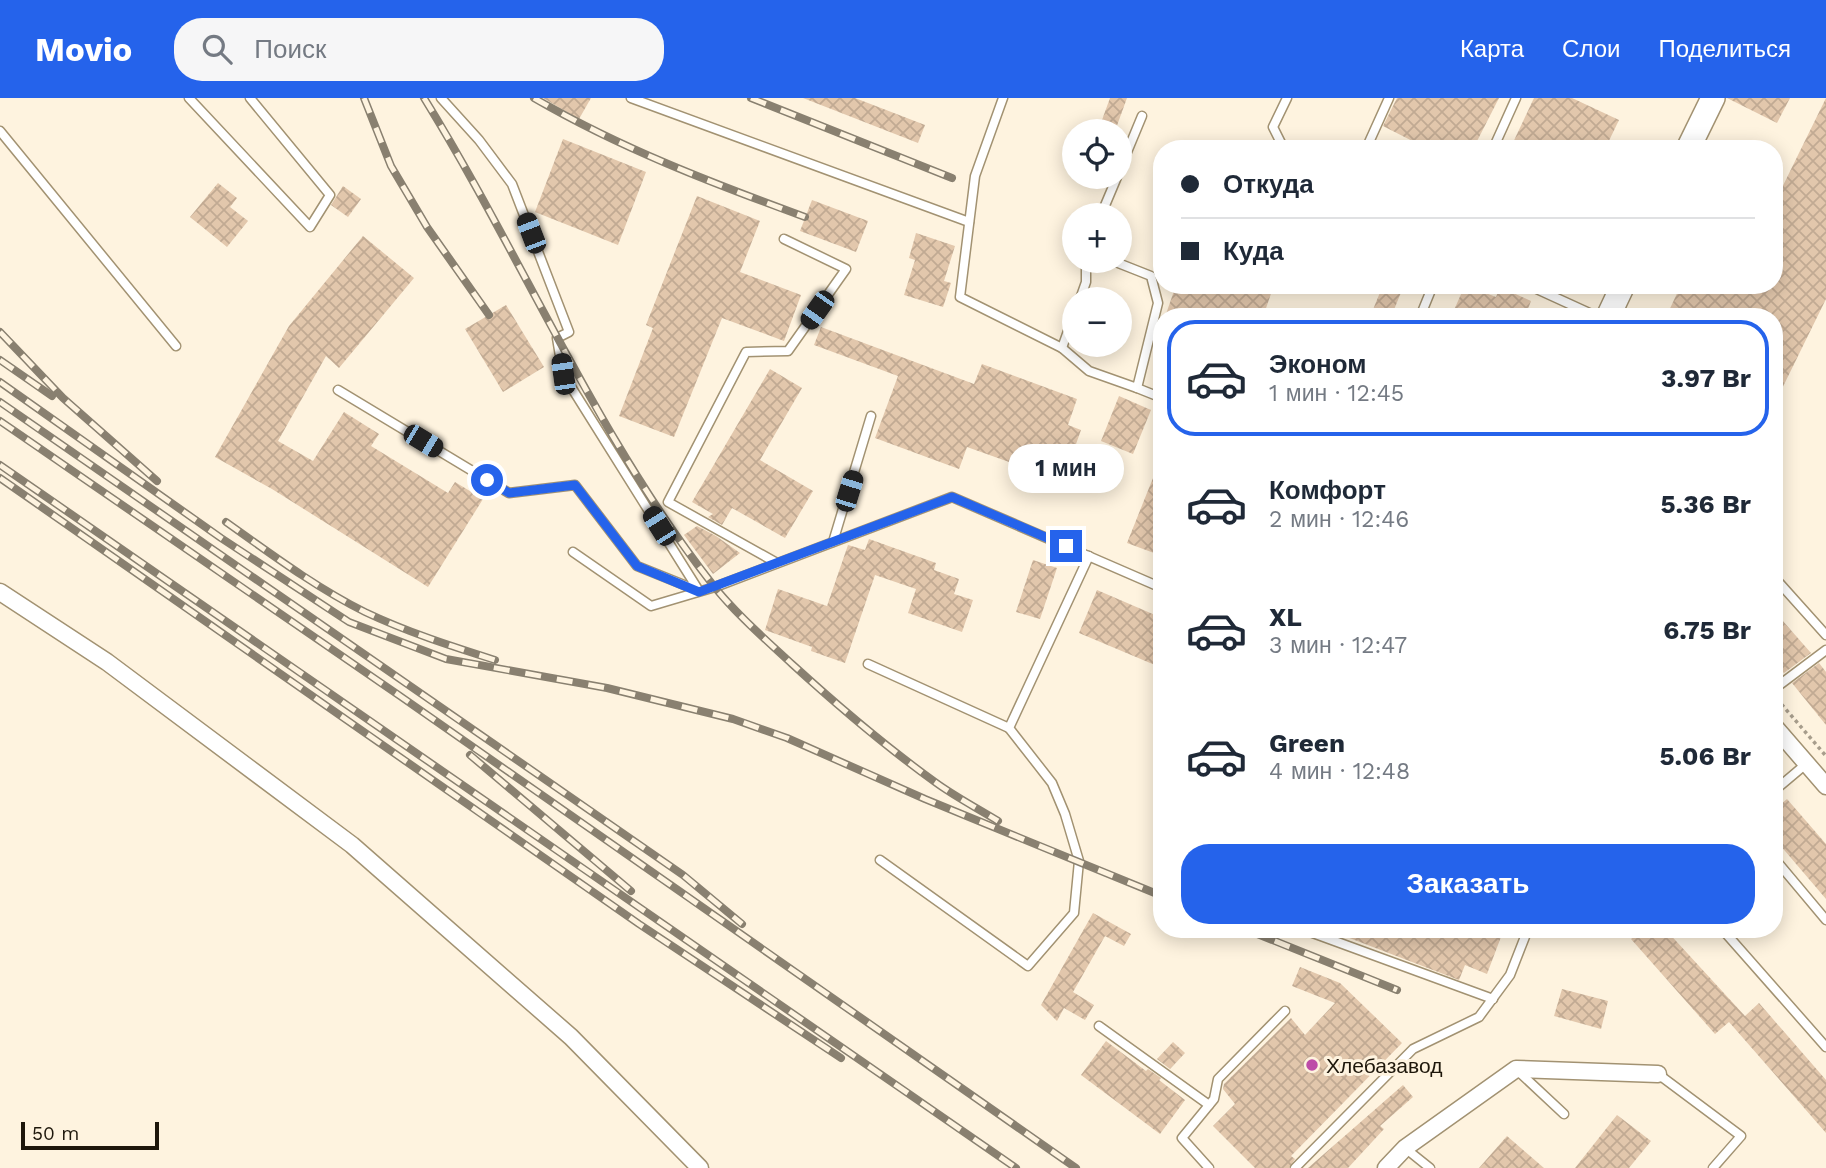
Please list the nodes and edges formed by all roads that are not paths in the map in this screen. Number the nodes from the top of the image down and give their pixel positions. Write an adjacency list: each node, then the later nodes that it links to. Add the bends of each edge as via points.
1 (189, 98): 2 (lane, via 310,227 330,195)
2 (250, 98)
3 (441, 98): 38 (lane, via 512,184 569,332 557,338 563,374)
4 (631, 98): 17 (lane)
5 (1003, 98): 17 (lane, via 975,176)
6 (1287, 98): 13 (lane, via 1273,127)
7 (1389, 98): 14 (lane)
8 (1516, 98): 15 (lane)
9 (1713, 98): 16 (street)
10 (1142, 116): 12 (lane)
11 (0, 131): 24 (lane)
12 (1132, 140)
13 (1280, 140)
14 (1370, 140)
15 (1497, 140)
16 (1692, 140)
17 (970, 222): 25 (lane, via 960,297)
18 (784, 239): 34 (lane, via 846,270 788,351 746,352 668,502)
19 (1132, 268): 20 (lane, via 1151,276)
20 (1153, 284)
21 (1548, 294): 22 (lane)
22 (1578, 308)
23 (1153, 323): 27 (lane)
24 (176, 346)
25 (1062, 348)
26 (1073, 357): 27 (lane, via 1089,371)
27 (1137, 388): 29 (lane)
28 (338, 390): 38 (lane, via 509,493 575,485 637,566)
29 (1153, 394)
30 (872, 416): 31 (lane)
31 (834, 542): 33 (lane, via 952,497); 34 (lane)
32 (573, 552): 38 (lane, via 651,606)
33 (1089, 556): 35 (lane); 43 (lane)
34 (777, 563): 38 (lane)
35 (1153, 584)
36 (1783, 587): 39 (lane)
37 (0, 592): 63 (street, via 107,662 352,845 571,1037)
38 (699, 592)
39 (1826, 635)
40 (1826, 650): 42 (lane)
41 (868, 664): 43 (lane)
42 (1783, 682)
43 (1009, 727): 48 (lane, via 1052,783 1079,861 1074,912 1028,966)
44 (1783, 737): 45 (street)
45 (1806, 764): 46 (lane); 47 (street)
46 (1783, 783)
47 (1826, 786)
48 (880, 860)
49 (1783, 869): 50 (lane)
50 (1826, 919)
51 (1326, 938): 54 (lane)
52 (1524, 938): 54 (lane, via 1510,975)
53 (1730, 938): 57 (lane)
54 (1493, 999): 65 (lane, via 1479,1017 1413,1049)
55 (1285, 1011): 60 (lane, via 1218,1079)
56 (1099, 1026): 60 (lane)
57 (1826, 1047)
58 (1516, 1069): 59 (street); 61 (lane); 62 (street)
59 (1658, 1074): 68 (lane, via 1741,1136)
60 (1209, 1105): 64 (lane, via 1182,1138)
61 (1564, 1114)
62 (1405, 1148): 66 (street); 67 (lane)
63 (700, 1168)
64 (1209, 1168)
65 (1295, 1168)
66 (1386, 1168)
67 (1430, 1168)
68 (1713, 1168)

